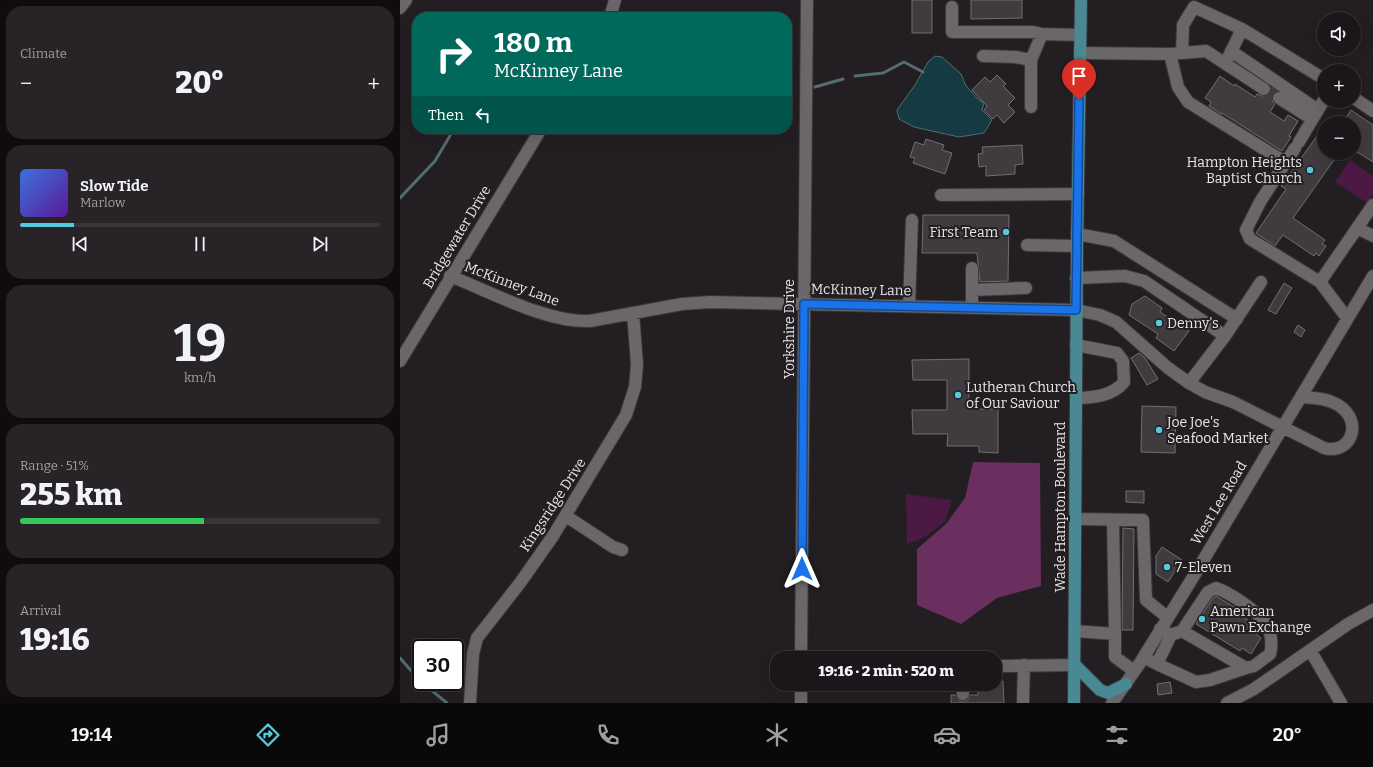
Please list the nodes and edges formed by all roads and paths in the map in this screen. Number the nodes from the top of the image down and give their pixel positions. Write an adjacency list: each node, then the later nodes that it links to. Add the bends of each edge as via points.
1 (406, 0): 6 (street)
2 (614, 0): 7 (street)
3 (807, 0): 42 (street, Yorkshire Drive)
4 (1081, 0): 10 (main road, Wade Hampton Boulevard)
5 (952, 7): 9 (street, via 952,32)
6 (400, 8)
7 (611, 12)
8 (1242, 29): 11 (street); 13 (street, via 1194,7 1183,25); 17 (street)
9 (1042, 34): 10 (street); 15 (street)
10 (1080, 35): 12 (main road, Wade Hampton Boulevard)
11 (1231, 51): 16 (street); 22 (street)
12 (1080, 53): 13 (street); 26 (main road, Wade Hampton Boulevard)
13 (1176, 53): 16 (street, via 1206,51); 25 (street, via 1178,87 1188,102)
14 (983, 56): 15 (street)
15 (1031, 60): 21 (street)
16 (1226, 64): 18 (street)
17 (1317, 75)
18 (1264, 89)
19 (1279, 98): 22 (street)
20 (1361, 103): 23 (street)
21 (1031, 107)
22 (1318, 110): 25 (street)
23 (1373, 111)
24 (538, 134): 35 (street, Bridgewater Drive)
25 (1285, 162): 39 (street, via 1246,230 1250,239)
26 (1078, 194): 27 (street); 32 (main road, Wade Hampton Boulevard)
27 (940, 195)
28 (1373, 205): 30 (street)
29 (912, 220): 43 (street)
30 (1357, 228): 31 (street); 39 (street)
31 (1373, 236)
32 (1077, 240): 33 (street); 37 (main road, Wade Hampton Boulevard); 48 (street, via 1114,241)
33 (1027, 245)
34 (972, 268): 41 (street)
35 (450, 276): 46 (street, McKinney Lane, via 563,320 590,321); 51 (street, Bridgewater Drive)
36 (1373, 276): 47 (street, West Lee Road)
37 (1076, 278): 45 (main road, Wade Hampton Boulevard); 49 (street, via 1125,276 1144,281)
38 (1261, 282): 48 (street)
39 (1320, 282): 47 (street)
40 (1026, 288): 41 (street)
41 (972, 290): 44 (street)
42 (804, 304): 43 (street, McKinney Lane); 46 (street, McKinney Lane, via 710,302); 67 (street, Yorkshire Drive)
43 (909, 306): 44 (street, McKinney Lane)
44 (972, 307): 45 (street, McKinney Lane)
45 (1082, 311): 50 (main road, Wade Hampton Boulevard); 52 (street, McKinney Lane, via 1116,322)
46 (633, 313): 56 (street, Kingsridge Drive, via 637,364 632,401 615,436)
47 (1348, 318): 53 (street, West Lee Road)
48 (1236, 319): 49 (street)
49 (1226, 336): 52 (street)
50 (1076, 345): 54 (main road, Wade Hampton Boulevard); 54 (street, via 1117,353 1123,361 1124,382 1120,387 1097,398)
51 (400, 362)
52 (1189, 383): 55 (street, McKinney Lane)
53 (1302, 396): 55 (street, West Lee Road); 55 (street, McKinney Lane, via 1329,401 1345,410 1354,425 1350,438 1345,444 1329,450)
54 (1076, 398): 57 (main road, Wade Hampton Boulevard)
55 (1283, 426): 61 (street, West Lee Road)
56 (566, 516): 59 (street, via 613,547); 77 (street, Kingsridge Drive, via 520,583 476,638)
57 (1075, 519): 58 (street); 63 (main road, Wade Hampton Boulevard)
58 (1113, 520): 61 (street, via 1143,520 1146,600); 65 (street)
59 (622, 550)
60 (1373, 610): 66 (street)
61 (1167, 617): 62 (street, West Lee Road)
62 (1160, 629): 64 (street); 68 (street, West Lee Road)
63 (1075, 631): 65 (street); 71 (main road, Wade Hampton Boulevard)
64 (1177, 633): 69 (street); 73 (street); 73 (street, via 1208,592 1216,588 1230,593 1264,621 1272,643 1270,654 1254,666)
65 (1115, 634): 74 (street, via 1115,657)
66 (1310, 650): 82 (street, via 1254,689); 83 (street)
67 (801, 651)
68 (1143, 658): 69 (street); 74 (street, West Lee Road)
69 (1157, 664): 73 (street, via 1196,682)
70 (1024, 665): 71 (street); 72 (street); 79 (street)
71 (1074, 665): 75 (main road, via 1100,690 1108,693); 80 (main road, Wade Hampton Boulevard)
72 (1002, 666)
73 (1246, 668)
74 (1134, 671): 75 (street, West Lee Road)
75 (1126, 684): 81 (street, West Lee Road)
76 (801, 691): 78 (street)
77 (470, 703)
78 (801, 703)
79 (1024, 703)
80 (1074, 703)
81 (1112, 703)
82 (1227, 703)
83 (1341, 703)

